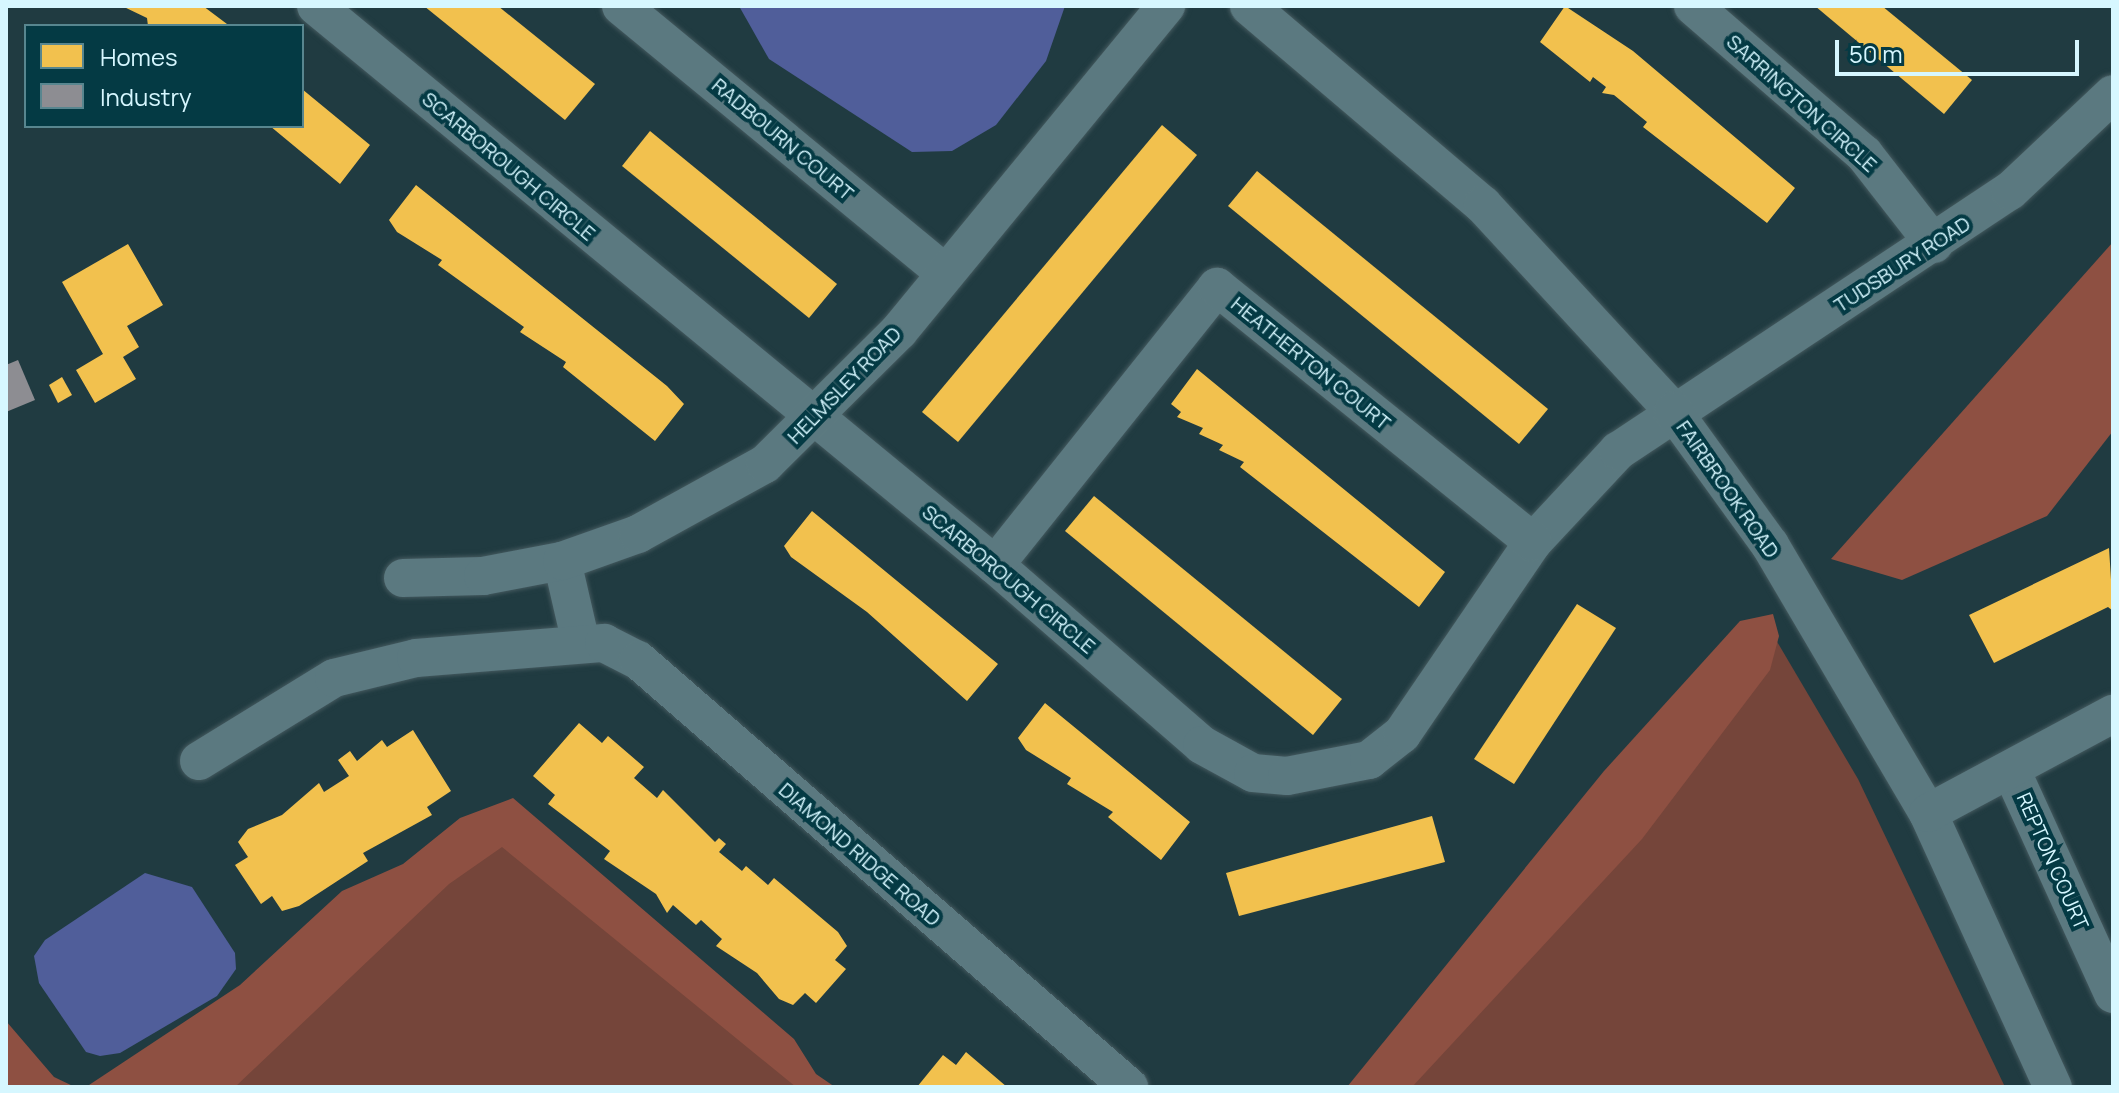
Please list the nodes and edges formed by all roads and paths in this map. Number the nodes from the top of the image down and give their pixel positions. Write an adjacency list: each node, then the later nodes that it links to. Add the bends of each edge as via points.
1 (316, 6): 10 (street, SCARBOROUGH CIRCLE)
2 (621, 6): 8 (street, RADBOURN COURT)
3 (1166, 6): 8 (street, HELMSLEY ROAD)
4 (1249, 6): 9 (street, FAIRBROOK ROAD, via 1483,205)
5 (1693, 6): 7 (street, SARRINGTON CIRCLE, via 1864,154)
6 (2113, 94): 7 (street, TUDSBURY ROAD, via 2010,191)
7 (1934, 244): 9 (street, TUDSBURY ROAD)
8 (944, 272): 10 (street, HELMSLEY ROAD)
9 (1673, 411): 11 (street, SCARBOROUGH CIRCLE, via 1618,451); 19 (street, FAIRBROOK ROAD, via 1784,568)
10 (815, 419): 12 (street, HELMSLEY ROAD, via 765,464 702,501); 13 (street, SCARBOROUGH CIRCLE)
11 (1533, 542): 13 (street, SCARBOROUGH CIRCLE, via 1402,734 1369,760 1287,776 1253,773 1213,754); 13 (street, HEATHERTON COURT, via 1217,287)
12 (562, 561): 14 (street, HELMSLEY ROAD, via 483,576); 15 (street)
13 (995, 565)
14 (403, 578)
15 (581, 643): 17 (street, DIAMOND RIDGE ROAD, via 416,658 334,678); 21 (street, DIAMOND RIDGE ROAD, via 604,643 638,660)
16 (2113, 714): 18 (street)
17 (199, 761)
18 (2012, 772): 19 (street); 20 (street, REPTON COURT)
19 (1928, 813): 22 (street, FAIRBROOK ROAD)
20 (2113, 994)
21 (1129, 1087)
22 (2053, 1087)

